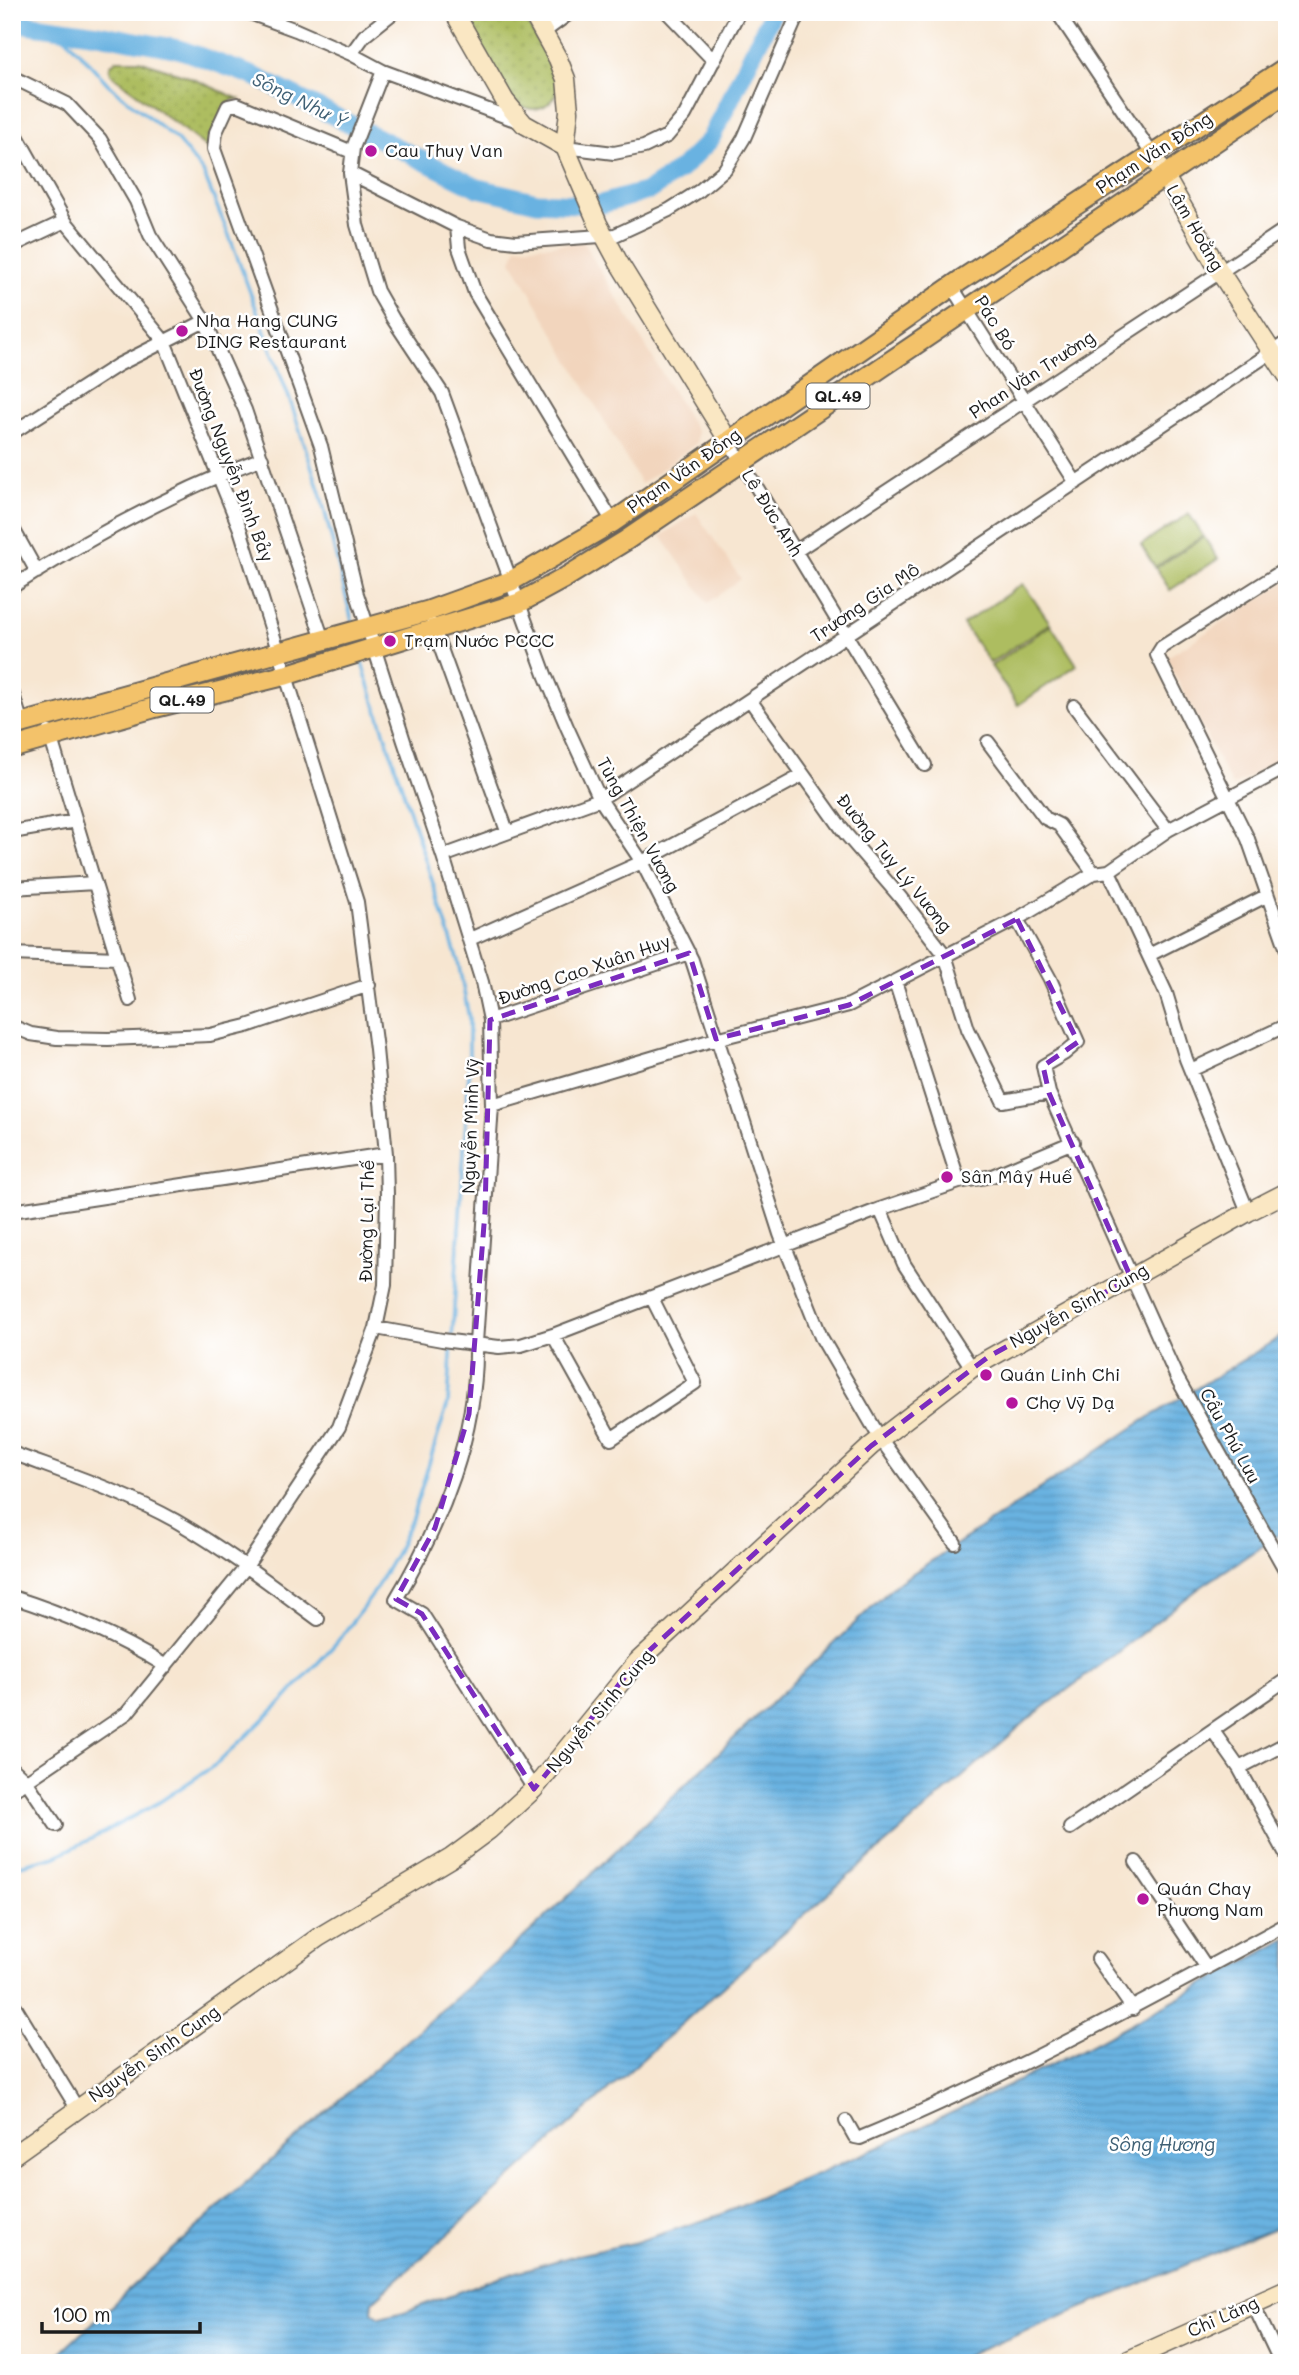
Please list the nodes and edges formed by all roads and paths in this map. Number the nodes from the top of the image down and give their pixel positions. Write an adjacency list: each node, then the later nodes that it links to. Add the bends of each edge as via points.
1 (247, 12): 10 (street)
2 (394, 12): 12 (street, via 364,36)
3 (454, 12): 18 (main road, via 505,101)
4 (532, 12): 11 (main road, Lê Đức Anh)
5 (571, 12): 11 (street)
6 (667, 12): 13 (street)
7 (738, 12): 13 (street)
8 (799, 12): 29 (street, via 744,138 724,169 669,211 624,231)
9 (1057, 12): 23 (street, Lâm Hoằng)
10 (267, 15): 12 (street)
11 (544, 32): 21 (main road, Lê Đức Anh, via 569,93)
12 (351, 54): 15 (street)
13 (714, 61): 21 (street, via 685,115 667,136 614,153)
14 (1287, 67): 23 (main road, Phạm Văn Đồng / QL.49)
15 (383, 71): 18 (street); 22 (street, Tùng Thiện Vương)
16 (12, 77): 34 (street, via 67,104 100,139 150,235)
17 (1287, 93): 25 (main road, Phạm Văn Đồng / QL.49)
18 (524, 124): 21 (main road)
19 (12, 127): 20 (street, Đường Nguyễn Đình Bảy)
20 (16, 146): 26 (street, Đường Nguyễn Đình Bảy)
21 (565, 147): 29 (main road, Lê Đức Anh)
22 (352, 150): 24 (street, Tùng Thiện Vương); 54 (street, Nguyễn Minh Vỹ, via 237,104 228,106 214,149 321,446 357,594)
23 (1152, 154): 25 (main road, Lâm Hoằng); 32 (main road, Phạm Văn Đồng / QL.49)
24 (350, 173): 27 (street); 50 (street, Tùng Thiện Vương, via 357,225 377,291 442,393)
25 (1164, 174): 31 (main road, Lâm Hoằng); 33 (main road, Phạm Văn Đồng / QL.49)
26 (65, 221): 30 (street); 35 (street, Đường Nguyễn Đình Bảy)
27 (457, 227): 29 (street, via 516,242); 45 (street, via 459,248 475,293)
28 (1287, 228): 31 (street, Phan Văn Trường)
29 (601, 230): 40 (main road, Lê Đức Anh)
30 (12, 246)
31 (1220, 272): 36 (main road, Lâm Hoằng); 38 (street, Phan Văn Trường)
32 (952, 287): 33 (street, Pác Bó); 40 (main road, Phạm Văn Đồng / QL.49)
33 (966, 309): 38 (street, Pác Bó); 42 (main road, Phạm Văn Đồng / QL.49)
34 (205, 321): 35 (street); 41 (street)
35 (164, 341): 39 (street); 43 (street, Đường Nguyễn Đình Bảy)
36 (1280, 347): 37 (main road, Lâm Hoằng); 44 (street, Trương Gia Mô)
37 (1287, 374)
38 (1023, 401): 44 (street, Pác Bó); 47 (street, Phan Văn Trường)
39 (12, 433)
40 (728, 440): 42 (street, Lê Đức Anh); 45 (main road, Phạm Văn Đồng / QL.49)
41 (262, 458): 43 (street); 57 (street)
42 (741, 462): 47 (street, Lê Đức Anh); 52 (main road, Phạm Văn Đồng / QL.49, via 625,541)
43 (219, 474): 49 (street, via 105,530); 59 (street, Đường Nguyễn Đình Bảy)
44 (1076, 483): 56 (street, Trương Gia Mô)
45 (613, 522): 50 (main road, Phạm Văn Đồng / QL.49)
46 (12, 527): 49 (street)
47 (796, 551): 56 (street, Lê Đức Anh)
48 (1287, 568): 72 (street, via 1157,652)
49 (37, 572): 51 (street)
50 (511, 581): 52 (street, Tùng Thiện Vương); 53 (main road, Phạm Văn Đồng / QL.49)
51 (12, 587)
52 (519, 603): 55 (main road, Phạm Văn Đồng / QL.49); 73 (street, Tùng Thiện Vương)
53 (428, 611): 54 (main road, Phạm Văn Đồng / QL.49); 55 (street)
54 (358, 630): 57 (main road, Phạm Văn Đồng / QL.49); 58 (street, Nguyễn Minh Vỹ)
55 (434, 631): 58 (main road, Phạm Văn Đồng / QL.49); 76 (street)
56 (848, 636): 62 (street, Trương Gia Mô); 69 (street, Lê Đức Anh)
57 (323, 640): 59 (main road, Phạm Văn Đồng / QL.49)
58 (364, 651): 60 (main road, Phạm Văn Đồng / QL.49); 78 (street, Nguyễn Minh Vỹ, via 404,741)
59 (279, 653): 60 (street, Đường Lại Thế); 64 (main road, Phạm Văn Đồng / QL.49)
60 (286, 675): 66 (main road, Phạm Văn Đồng / QL.49); 94 (street, Đường Lại Thế, via 346,860)
61 (12, 691): 65 (street)
62 (750, 700): 71 (street, Đường Tuy Lý Vương); 73 (street, Trương Gia Mô)
63 (1074, 706): 75 (street)
64 (45, 719): 65 (main road, Phạm Văn Đồng / QL.49); 66 (street)
65 (17, 725)
66 (51, 738): 68 (main road, Phạm Văn Đồng / QL.49); 74 (street)
67 (988, 742): 81 (street)
68 (12, 748)
69 (925, 765)
70 (1287, 767): 72 (street)
71 (803, 775): 79 (street); 91 (street, Đường Tuy Lý Vương)
72 (1228, 796): 75 (street); 84 (street)
73 (600, 799): 76 (street, Trương Gia Mô); 79 (street, Tùng Thiện Vương)
74 (76, 821): 77 (street); 82 (street)
75 (1168, 830): 80 (street)
76 (507, 831): 78 (street, Trương Gia Mô)
77 (12, 832)
78 (443, 856): 86 (street, Nguyễn Minh Vỹ)
79 (642, 862): 86 (street); 88 (street, Tùng Thiện Vương)
80 (1109, 871): 81 (street); 90 (street)
81 (1094, 873): 85 (street)
82 (94, 883): 83 (street); 92 (street)
83 (12, 888)
84 (1266, 896): 87 (street); 90 (street)
85 (1017, 919): 91 (street); 101 (street, via 1079,1042 1042,1066)
86 (470, 939): 96 (street, Nguyễn Minh Vỹ)
87 (1287, 950)
88 (689, 953): 96 (street, Đường Cao Xuân Huy); 99 (street, Tùng Thiện Vương)
89 (12, 954): 92 (street)
90 (1149, 955): 100 (street)
91 (945, 956): 93 (street); 101 (street, Đường Tuy Lý Vương, via 968,1029 1003,1101)
92 (117, 958): 95 (street)
93 (895, 981): 99 (street, via 849,1005); 105 (street)
94 (369, 985): 98 (street, via 210,1035 57,1038); 104 (street, Đường Lại Thế)
95 (130, 1000)
96 (490, 1020): 102 (street, Nguyễn Minh Vỹ)
97 (1287, 1025): 100 (street)
98 (12, 1026)
99 (716, 1040): 102 (street); 110 (street, Tùng Thiện Vương)
100 (1191, 1070): 109 (street)
101 (1049, 1093): 103 (street)
102 (492, 1105): 115 (street, Nguyễn Minh Vỹ)
103 (1073, 1142): 105 (street, via 992,1176); 111 (street)
104 (386, 1154): 108 (street); 113 (street, Đường Lại Thế, via 385,1285)
105 (959, 1182): 107 (street)
106 (1287, 1192): 109 (main road, Nguyễn Sinh Cung)
107 (880, 1209): 110 (street); 116 (street, via 904,1264)
108 (12, 1211)
109 (1248, 1212): 111 (main road, Nguyễn Sinh Cung)
110 (785, 1247): 112 (street); 117 (street, Tùng Thiện Vương, via 821,1337)
111 (1131, 1278): 116 (main road, Nguyễn Sinh Cung); 121 (street, Cầu Phú Lưu, via 1177,1378)
112 (652, 1298): 114 (street); 114 (street, via 695,1383 611,1439)
113 (376, 1328): 115 (street); 120 (street, Đường Lại Thế, via 339,1427)
114 (553, 1335): 115 (street, via 521,1345)
115 (470, 1343): 131 (street, Nguyễn Minh Vỹ, via 477,1373 459,1457 435,1528 396,1599 422,1614)
116 (972, 1368): 117 (main road, Nguyễn Sinh Cung)
117 (880, 1438): 119 (street, Tùng Thiện Vương); 131 (main road, Nguyễn Sinh Cung, via 638,1661)
118 (12, 1453): 120 (street, via 135,1500)
119 (955, 1543)
120 (246, 1567): 123 (street); 124 (street, Đường Lại Thế)
121 (1287, 1573)
122 (12, 1598): 124 (street, via 100,1631)
123 (318, 1619)
124 (166, 1666): 130 (street, Đường Lại Thế, via 127,1713)
125 (1287, 1679): 126 (street)
126 (1213, 1731): 129 (street); 134 (street)
127 (1287, 1743): 129 (street)
128 (12, 1768): 130 (street)
129 (1239, 1768): 135 (street)
130 (27, 1783): 132 (street, Đường Lại Thế); 133 (street)
131 (534, 1789): 142 (main road, Nguyễn Sinh Cung, via 451,1858 319,1937)
132 (12, 1791)
133 (56, 1825)
134 (1070, 1828)
135 (1287, 1856)
136 (1136, 1862): 139 (street)
137 (1287, 1924): 139 (street)
138 (1098, 1958): 141 (street)
139 (1207, 1968): 141 (street)
140 (12, 2002): 142 (street)
141 (1133, 2009): 143 (street, via 860,2138)
142 (77, 2108): 144 (main road, Nguyễn Sinh Cung)
143 (846, 2122)
144 (12, 2156)
145 (1287, 2289): 146 (main road, Chi Lăng)
146 (1253, 2304): 147 (main road, Chi Lăng); 148 (street)
147 (1122, 2363)
148 (1281, 2363)

